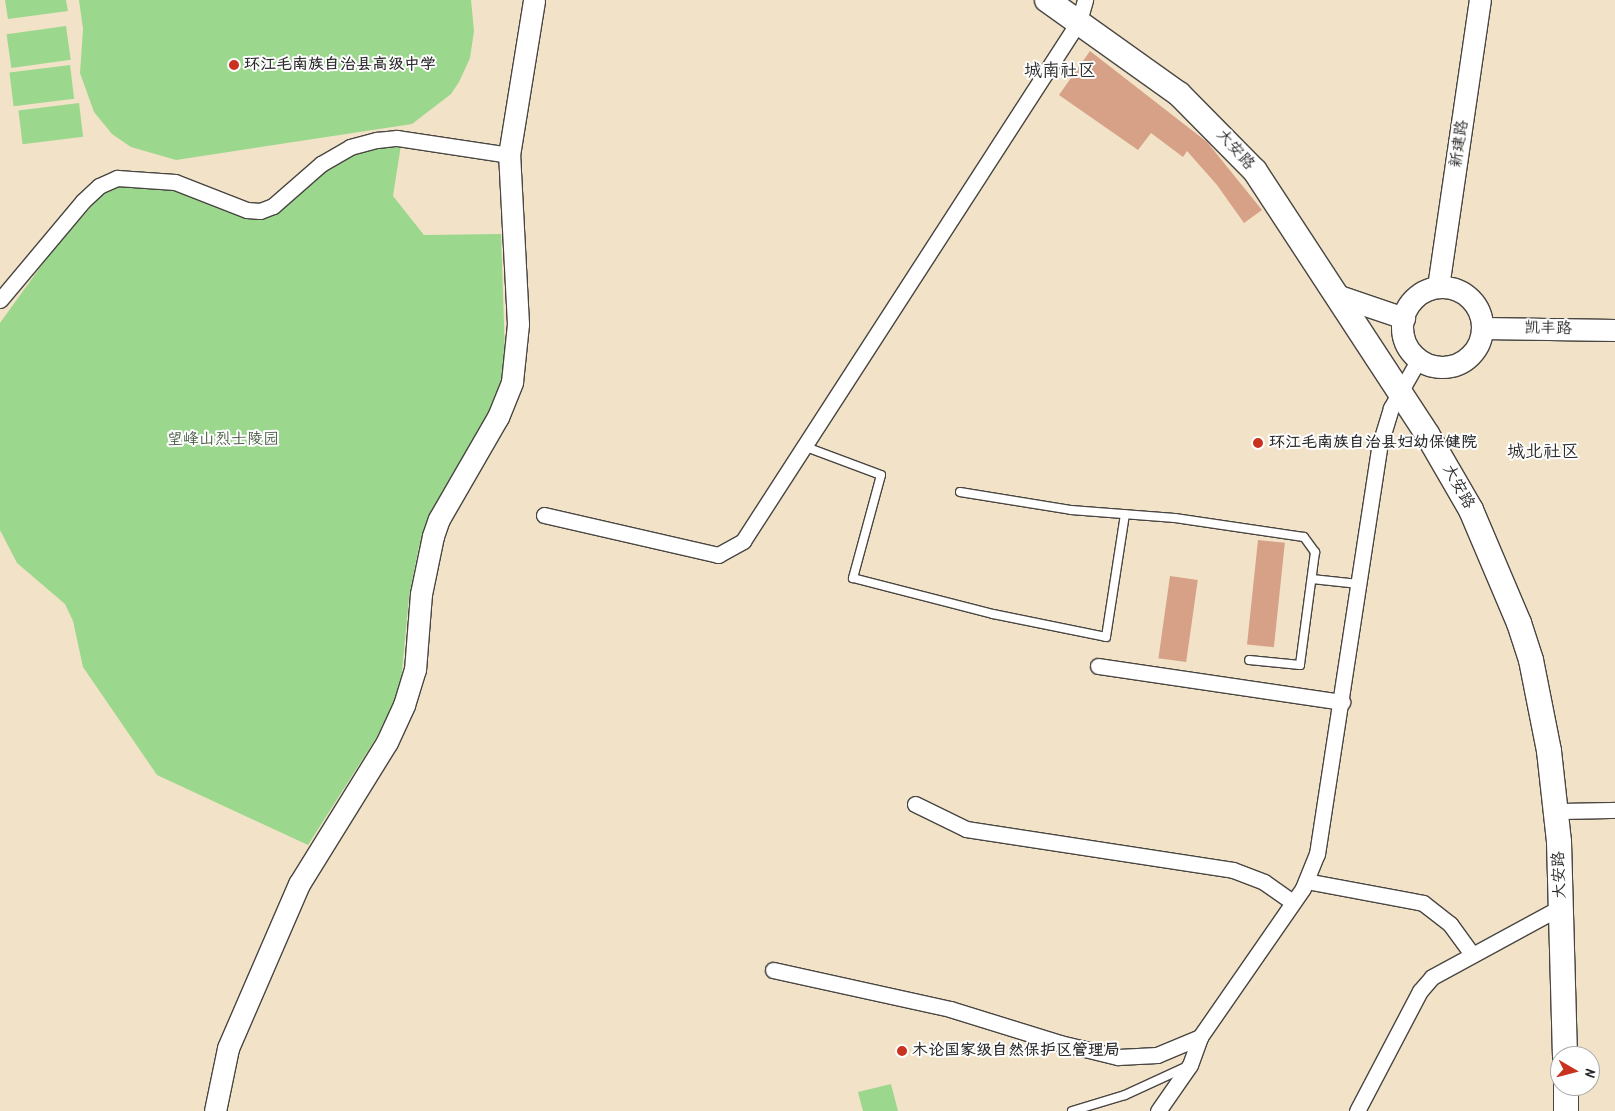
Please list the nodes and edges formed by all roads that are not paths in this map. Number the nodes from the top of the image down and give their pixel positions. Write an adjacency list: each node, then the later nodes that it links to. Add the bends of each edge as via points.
1 (534, 0): 5 (street)
2 (1047, 0): 4 (main road, 大安路)
3 (1480, 0): 6 (street, 新建路)
4 (1082, 10): 7 (main road, 大安路, via 1231,144 1255,171); 14 (street)
5 (509, 155): 8 (street, via 397,138 377,140 350,147 321,164 273,206 260,211 247,210 175,182 117,178 99,186 83,201); 35 (street, via 518,324 512,382 498,417 439,519 433,536 421,594 415,670 402,711 387,742 300,884 228,1048)
6 (1438, 287): 9 (street, via 1412,301); 10 (street, via 1466,295 1478,310)
7 (1336, 295): 9 (street); 13 (main road, 大安路)
8 (0, 300)
9 (1404, 318): 12 (street, via 1404,338)
10 (1482, 328): 11 (street, 凯丰路); 12 (street, via 1478,345 1458,364 1440,367)
11 (1615, 330)
12 (1419, 359): 13 (street)
13 (1399, 392): 19 (street, via 1380,444); 25 (main road, 大安路, via 1450,472 1506,586 1531,660 1549,750)
14 (806, 447): 16 (lane, via 881,474 853,578 994,614 1106,637); 17 (street, via 750,534 735,548 718,555)
15 (960, 492): 16 (lane, via 1072,510)
16 (1125, 514): 18 (lane, via 1298,534 1309,541 1315,552)
17 (544, 515)
18 (1312, 579): 19 (lane); 20 (lane, via 1300,665)
19 (1360, 584): 22 (street)
20 (1249, 660)
21 (1098, 666): 22 (street)
22 (1342, 702): 26 (street, via 1321,841)
23 (915, 804): 27 (street, via 966,829 1233,870 1264,882)
24 (1615, 810): 25 (street)
25 (1556, 811): 28 (main road, 大安路)
26 (1306, 881): 27 (street); 29 (street, via 1423,902 1450,924)
27 (1293, 902): 31 (street)
28 (1561, 907): 29 (street); 32 (main road, 大安路)
29 (1472, 954): 38 (street, via 1439,971 1420,991)
30 (773, 970): 31 (street, via 950,1009 1118,1057 1157,1055)
31 (1200, 1037): 33 (street)
32 (1565, 1046)
33 (1190, 1065): 36 (lane, via 1125,1095); 37 (street)
34 (1566, 1096): 39 (main road)
35 (215, 1111)
36 (1072, 1111)
37 (1158, 1111)
38 (1357, 1111)
39 (1566, 1111)

